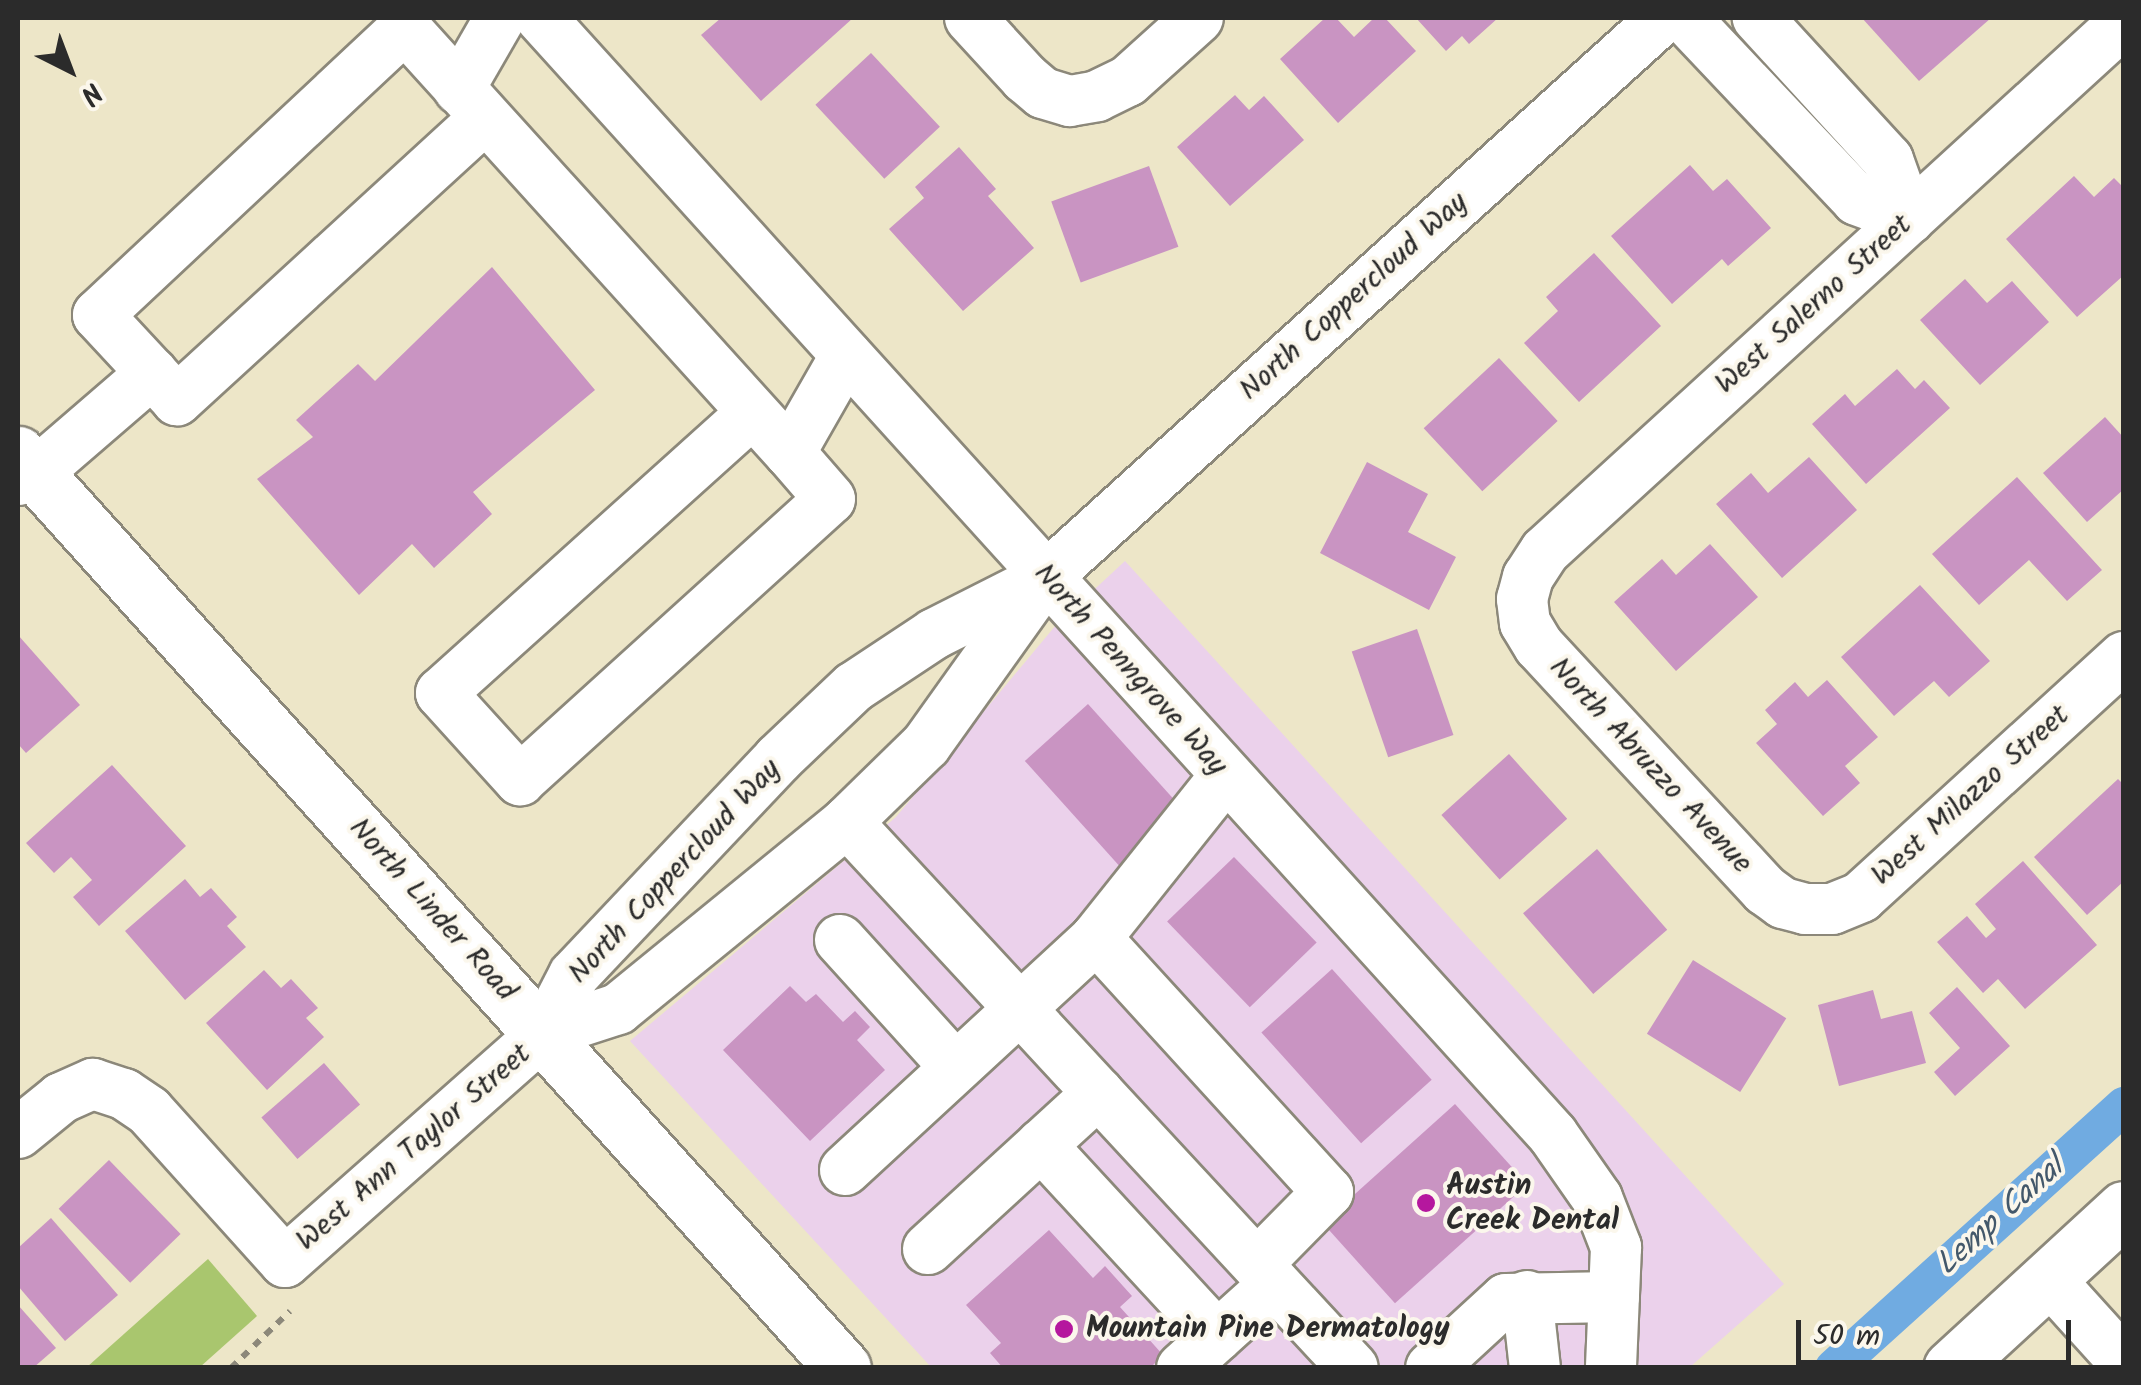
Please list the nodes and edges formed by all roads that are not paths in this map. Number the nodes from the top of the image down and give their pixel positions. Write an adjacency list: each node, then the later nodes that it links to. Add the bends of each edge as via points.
1 (500, 18): 9 (street)
2 (541, 18): 11 (street, North Penngrove Way)
3 (970, 18): 4 (street, via 1024,78 1070,101 1128,81)
4 (1198, 18)
5 (1663, 18): 16 (street, North Coppercloud Way)
6 (1685, 18): 10 (street, via 1856,200)
7 (1758, 18): 10 (street, via 1888,160)
8 (2124, 22): 10 (street, West Salerno Street)
9 (472, 103): 12 (street, via 177,400); 12 (street, via 405,28 98,315); 13 (street)
10 (1909, 219): 17 (street, West Salerno Street, via 1545,551)
11 (846, 355): 14 (street); 16 (street, North Penngrove Way)
12 (152, 373): 15 (street)
13 (752, 414): 14 (street); 14 (street, via 441,693 520,780 830,499)
14 (790, 453)
15 (22, 480): 25 (main road, North Linder Road)
16 (1046, 578): 19 (street, North Penngrove Way); 20 (street, North Coppercloud Way, via 926,744); 25 (street, North Coppercloud Way, via 934,634 854,687 574,975)
17 (1522, 600): 21 (street, North Abruzzo Avenue, via 1539,646 1765,890)
18 (2124, 656): 21 (street, West Milazzo Street, via 1861,896 1832,909)
19 (1226, 775): 22 (street); 36 (street, North Penngrove Way, via 1553,1135 1597,1198 1616,1247)
20 (847, 822): 24 (street); 25 (street, North Coppercloud Way, via 618,1009)
21 (1805, 909)
22 (1096, 938): 24 (street); 33 (street, via 1328,1192)
23 (840, 940): 26 (street)
24 (1019, 1007): 26 (street); 27 (street)
25 (544, 1033): 28 (street, West Ann Taylor Street, via 285,1262 149,1111 124,1094 92,1084); 39 (main road, North Linder Road)
26 (955, 1067): 30 (street)
27 (1098, 1092): 29 (street); 33 (street)
28 (18, 1133)
29 (1040, 1144): 32 (street); 37 (street)
30 (845, 1170)
31 (2124, 1209): 34 (main road)
32 (928, 1249)
33 (1266, 1274): 37 (street); 40 (street)
34 (2048, 1278): 38 (street); 44 (main road)
35 (1528, 1296): 36 (street); 41 (street, via 1506,1299); 42 (street)
36 (1614, 1297): 43 (street, North Penngrove Way)
37 (1199, 1352)
38 (2124, 1362)
39 (844, 1368)
40 (1353, 1368)
41 (1431, 1368)
42 (1535, 1368)
43 (1610, 1368)
44 (1951, 1368)

